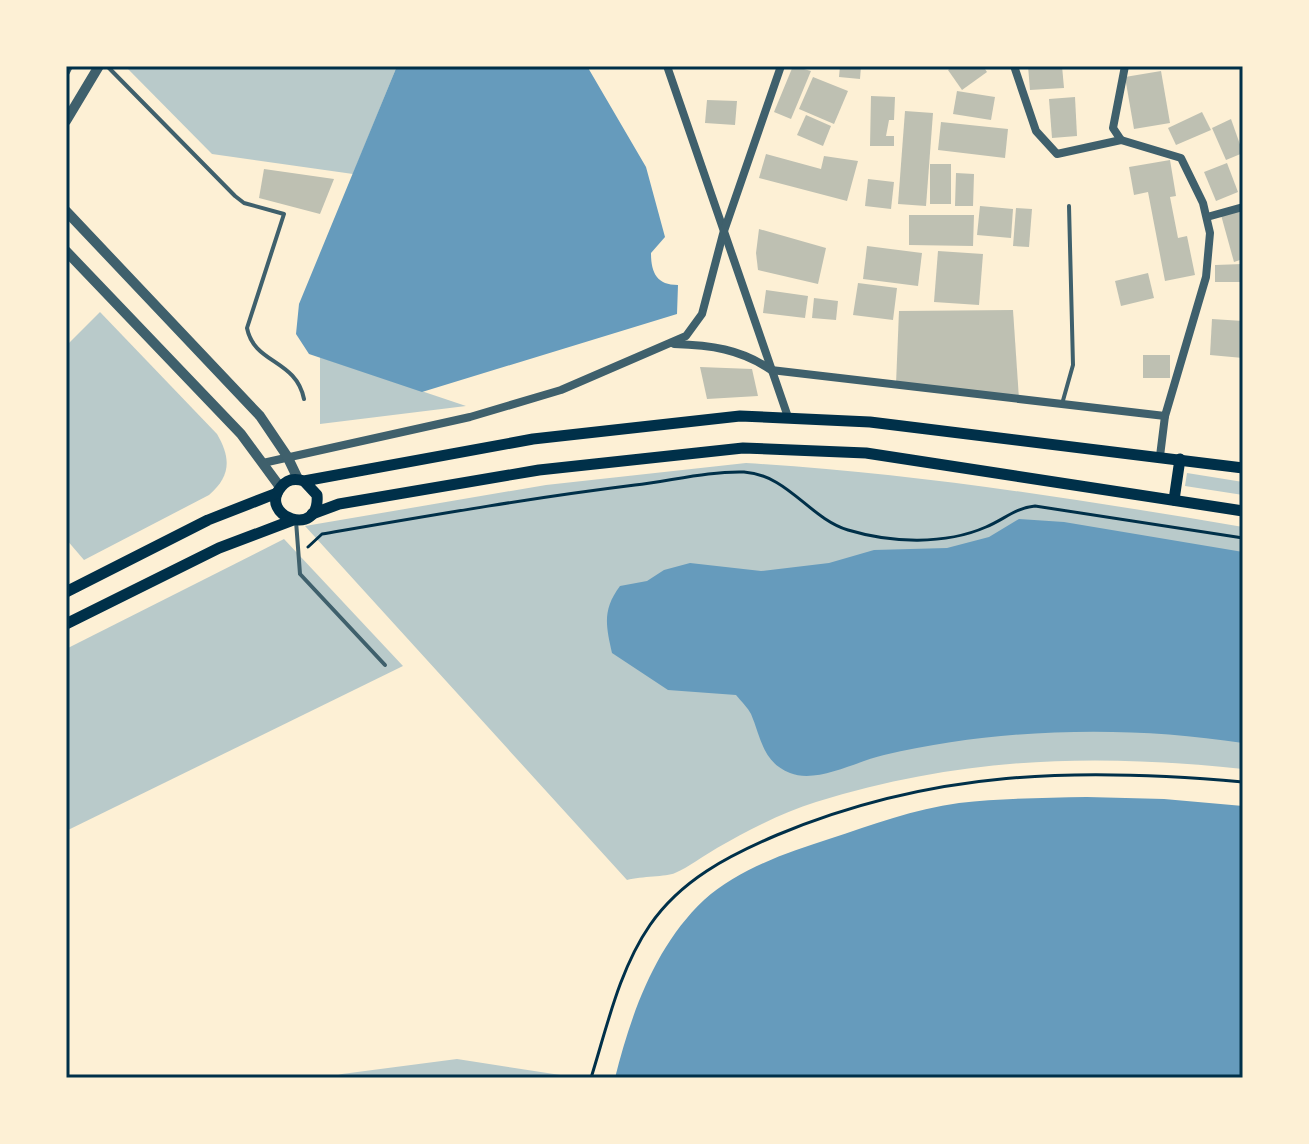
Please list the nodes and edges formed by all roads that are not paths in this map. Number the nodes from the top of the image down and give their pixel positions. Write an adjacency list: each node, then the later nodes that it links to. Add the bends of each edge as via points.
1 (69, 66): 8 (street)
2 (99, 66): 9 (street)
3 (107, 66): 19 (lane, via 235,196 284,214 247,328 258,351 292,372)
4 (667, 66): 15 (street)
5 (781, 66): 15 (street)
6 (1014, 66): 10 (street, via 1036,131 1057,154)
7 (1125, 66): 10 (street, via 1113,128)
8 (66, 72)
9 (66, 121)
10 (1121, 140): 14 (street, via 1181,158)
11 (1069, 206): 20 (lane, via 1073,365)
12 (1243, 207): 14 (street)
13 (66, 211): 23 (street, via 260,416)
14 (1207, 217): 21 (street, via 1206,277)
15 (723, 234): 17 (street, via 702,314 696,326); 18 (street)
16 (66, 251): 26 (street)
17 (673, 344): 18 (street, via 730,349); 23 (street, via 561,390 500,408)
18 (771, 370): 20 (street); 22 (street)
19 (304, 399)
20 (1062, 404): 21 (street)
21 (1165, 416): 24 (street)
22 (788, 417): 24 (main road); 28 (main road, via 740,416 533,439)
23 (287, 456): 26 (street); 28 (street)
24 (1160, 456): 25 (main road)
25 (1180, 459): 27 (main road); 30 (main road)
26 (263, 463): 29 (street)
27 (1243, 468)
28 (301, 480): 29 (main road); 32 (main road, via 317,495)
29 (279, 490): 33 (main road, via 280,513); 34 (main road)
30 (1174, 500): 31 (main road); 32 (main road, via 866,453 743,448 539,470 339,504)
31 (1243, 511)
32 (312, 514): 33 (main road)
33 (294, 520): 35 (main road, via 219,548); 36 (lane, via 300,574)
34 (66, 592)
35 (66, 624)
36 (385, 665)

